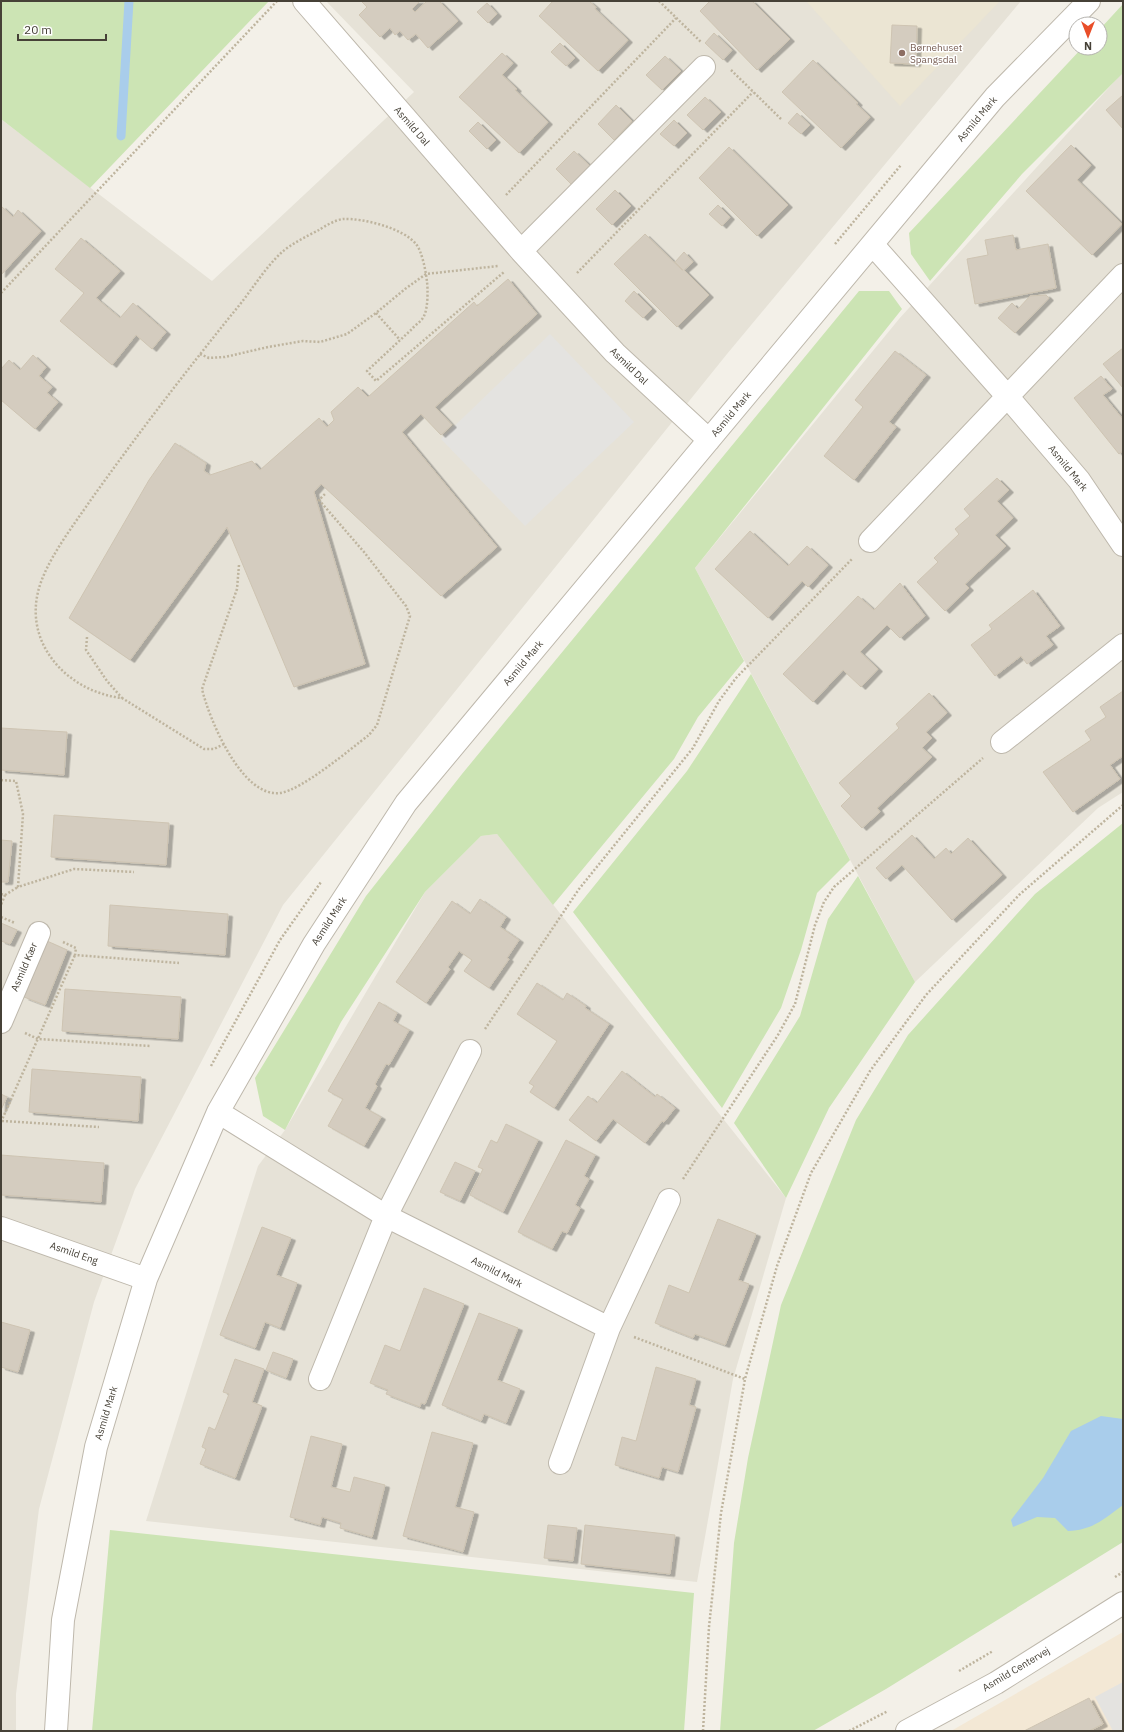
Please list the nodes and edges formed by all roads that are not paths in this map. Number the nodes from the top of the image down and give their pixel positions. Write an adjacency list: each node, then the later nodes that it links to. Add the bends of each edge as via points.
1 (304, 1): 5 (street, Asmild Dal)
2 (1089, 1): 4 (street, Asmild Mark, via 995,97)
3 (704, 67): 5 (street)
4 (873, 245): 7 (street, Asmild Mark); 8 (street, Asmild Mark)
5 (521, 251): 8 (street, Asmild Dal, via 615,352)
6 (1123, 275): 7 (street)
7 (1008, 396): 9 (street); 10 (street, Asmild Mark, via 1079,480)
8 (710, 440): 16 (street, Asmild Mark, via 406,803 314,944)
9 (870, 541)
10 (1123, 545)
11 (1123, 645): 12 (street)
12 (1002, 742)
13 (39, 933): 14 (street, Asmild Kær)
14 (10, 1027)
15 (470, 1051): 18 (street)
16 (218, 1112): 18 (street, Asmild Mark); 20 (street, Asmild Mark)
17 (670, 1200): 21 (street)
18 (386, 1216): 21 (street, Asmild Mark); 22 (street)
19 (1, 1228): 20 (street, Asmild Eng)
20 (146, 1279): 25 (street, Asmild Mark, via 94,1454 63,1620)
21 (609, 1328): 23 (street)
22 (320, 1379)
23 (560, 1463)
24 (1123, 1603): 26 (street, Asmild Centervej, via 996,1683)
25 (56, 1731)
26 (906, 1731)

